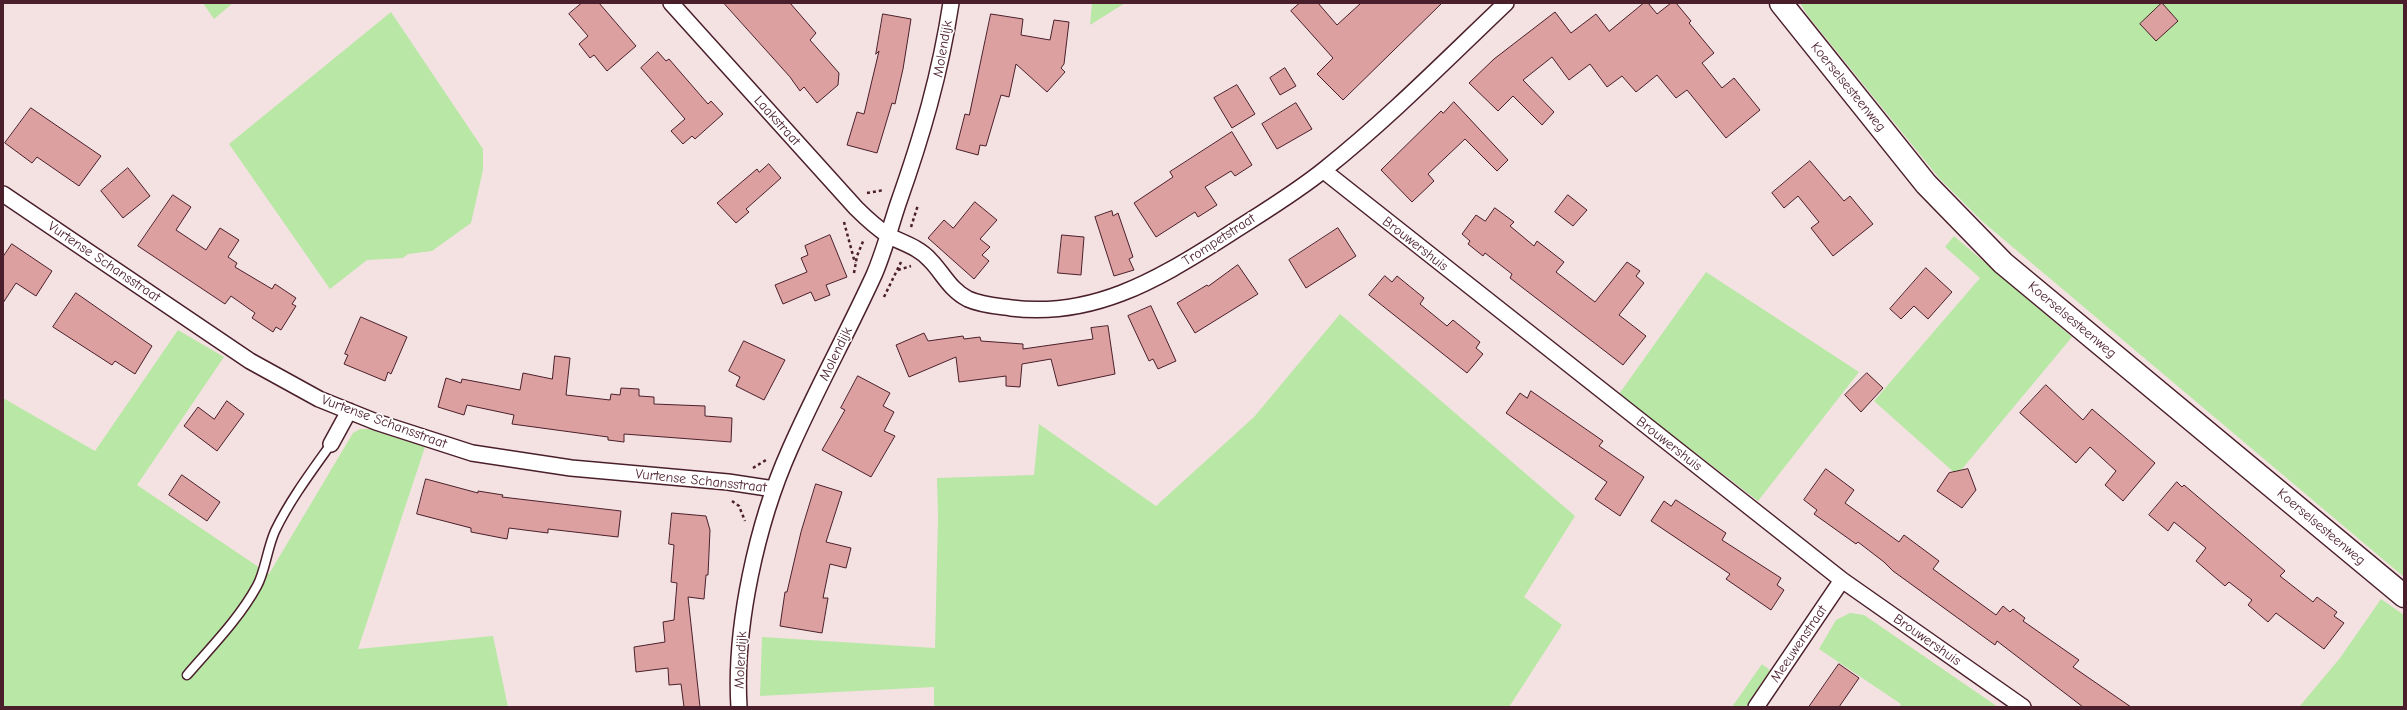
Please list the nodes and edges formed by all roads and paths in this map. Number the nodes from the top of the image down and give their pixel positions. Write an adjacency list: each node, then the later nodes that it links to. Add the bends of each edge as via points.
1 (671, 3): 9 (street, Laakstraat)
2 (951, 3): 10 (street, Molendijk, via 938,78)
3 (1506, 3): 5 (street, Trompetstraat, via 1372,130)
4 (1781, 3): 21 (street, Koerselsesteenweg, via 1926,184 2003,263)
5 (1324, 171): 10 (street, Trompetstraat, via 1164,275 1130,291 1079,306 1047,310 1019,309 969,299 947,282 930,260); 20 (street, Brouwershuis)
6 (887, 183): 9 (path)
7 (3, 194): 15 (street, Vurtense Schansstraat, via 250,361 319,399)
8 (842, 219): 11 (path)
9 (871, 222): 10 (street, Laakstraat); 11 (path)
10 (888, 235): 17 (street, Molendijk, via 875,273 789,450)
11 (856, 264): 13 (path)
12 (898, 270): 14 (path)
13 (854, 275)
14 (882, 300)
15 (349, 411): 16 (street); 17 (street, Vurtense Schansstraat, via 472,453 571,468 728,482)
16 (331, 444): 22 (lane, via 297,492 275,530 255,590)
17 (774, 489): 23 (street, Molendijk, via 759,539 742,629)
18 (750, 520): 19 (path)
19 (748, 527)
20 (1842, 580): 24 (street, Meeuwenstraat); 25 (street, Brouwershuis)
21 (2404, 596)
22 (187, 674)
23 (739, 707)
24 (1756, 707)
25 (2023, 707)

